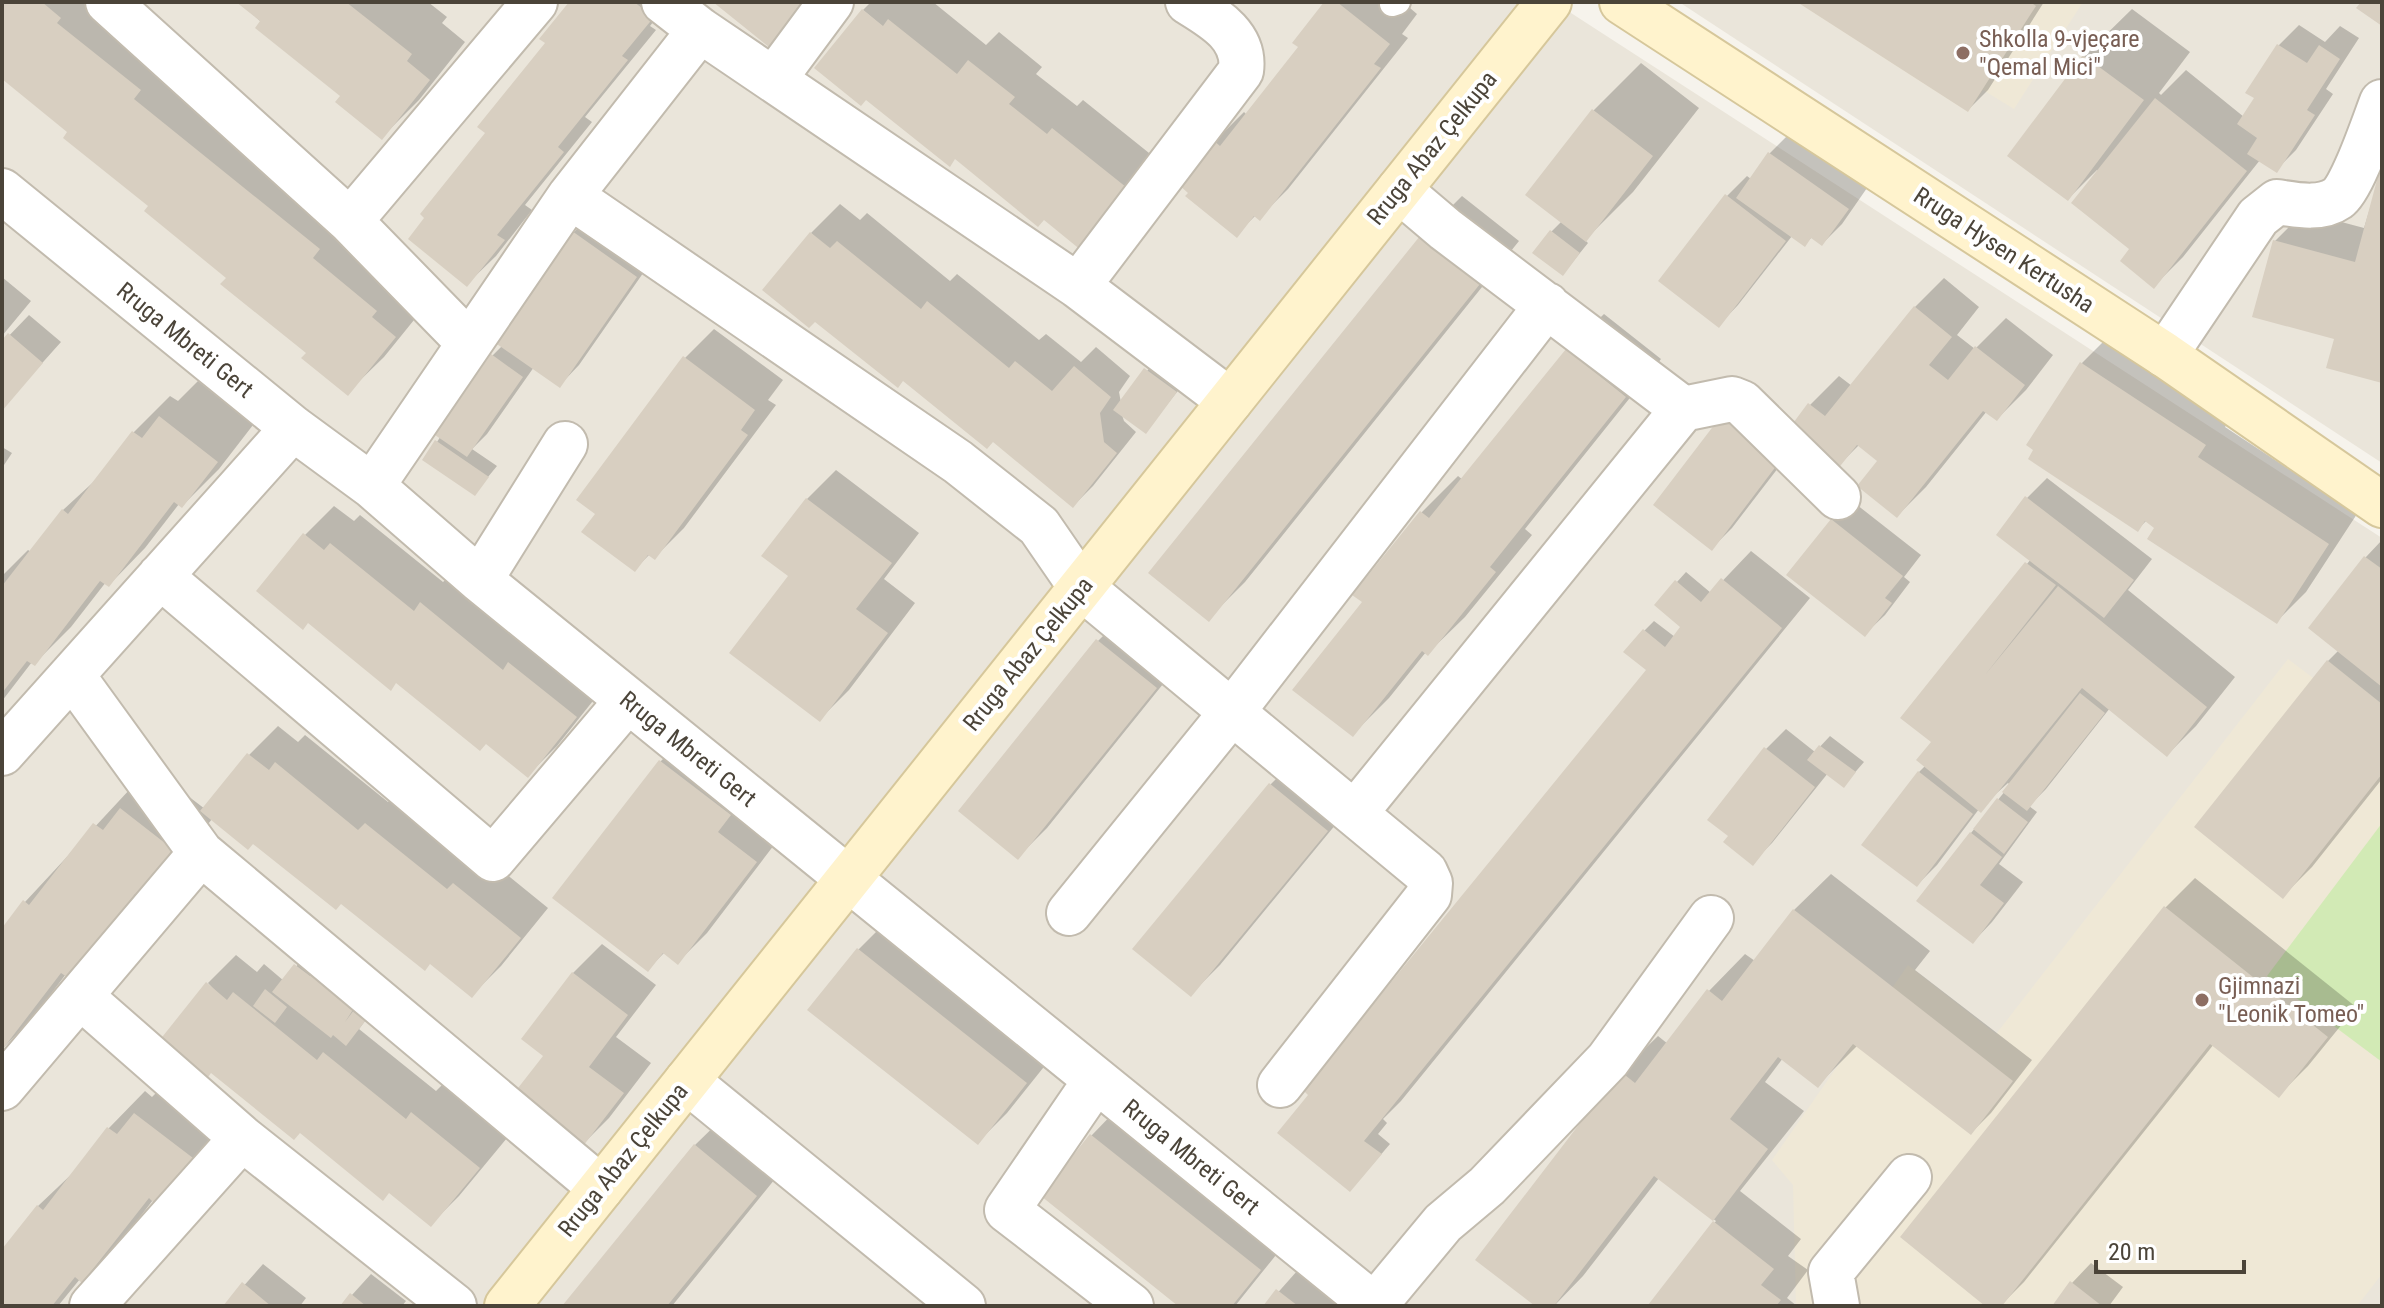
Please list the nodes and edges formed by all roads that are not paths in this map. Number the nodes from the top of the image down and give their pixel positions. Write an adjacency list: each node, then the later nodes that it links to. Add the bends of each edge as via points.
1 (108, 2): 14 (street)
2 (535, 2): 14 (street)
3 (664, 2): 8 (street)
4 (831, 2): 9 (street)
5 (1188, 2): 15 (street, via 1231,34 1239,45 1241,71)
6 (1549, 2): 11 (street, Rruga Abaz Çelkupa)
7 (1622, 2): 18 (street, Rruga Hysen Kertusha)
8 (700, 30): 9 (street); 13 (street)
9 (774, 79): 15 (street)
10 (2382, 102): 18 (street, via 2341,197 2322,205 2277,202 2258,217)
11 (1399, 190): 16 (street); 19 (street, Rruga Abaz Çelkupa)
12 (2, 191): 21 (street, Rruga Mbreti Gert)
13 (570, 196): 17 (street); 28 (street, via 958,462 1039,526)
14 (350, 221): 17 (street)
15 (1078, 286): 19 (street)
16 (1547, 305): 20 (street); 31 (street)
17 (469, 343): 23 (street)
18 (2165, 355): 25 (street, Rruga Hysen Kertusha)
19 (1230, 401): 28 (street, Rruga Abaz Çelkupa)
20 (1683, 409): 24 (street, via 1732,399 1742,403); 33 (street)
21 (293, 428): 23 (street, Rruga Mbreti Gert); 26 (street)
22 (565, 444): 27 (street)
23 (372, 486): 27 (street, Rruga Mbreti Gert)
24 (1838, 497)
25 (2382, 505)
26 (160, 576): 29 (street); 30 (street, via 493,859)
27 (480, 580): 30 (street, Rruga Mbreti Gert)
28 (1081, 587): 31 (street); 35 (street, Rruga Abaz Çelkupa)
29 (72, 675): 32 (street); 34 (street)
30 (628, 700): 35 (street, Rruga Mbreti Gert)
31 (1232, 712): 33 (street); 36 (street)
32 (2, 753)
33 (1355, 813): 41 (street, via 1425,872 1429,895)
34 (201, 853): 38 (street); 45 (street)
35 (848, 878): 39 (street, Rruga Mbreti Gert); 40 (street, Rruga Abaz Çelkupa)
36 (1069, 913)
37 (1711, 918): 51 (street, via 1608,1060 1487,1186 1443,1223)
38 (80, 996): 42 (street); 43 (street)
39 (1096, 1080): 50 (street, via 1007,1210); 51 (street, Rruga Mbreti Gert)
40 (687, 1081): 45 (street, Rruga Abaz Çelkupa); 49 (street)
41 (1280, 1085)
42 (2, 1088)
43 (242, 1138): 46 (street); 47 (street)
44 (1909, 1177): 52 (street, via 1831,1272)
45 (601, 1188): 48 (street, Rruga Abaz Çelkupa)
46 (92, 1306)
47 (454, 1306)
48 (507, 1306)
49 (963, 1306)
50 (1131, 1306)
51 (1374, 1306)
52 (1837, 1306)

